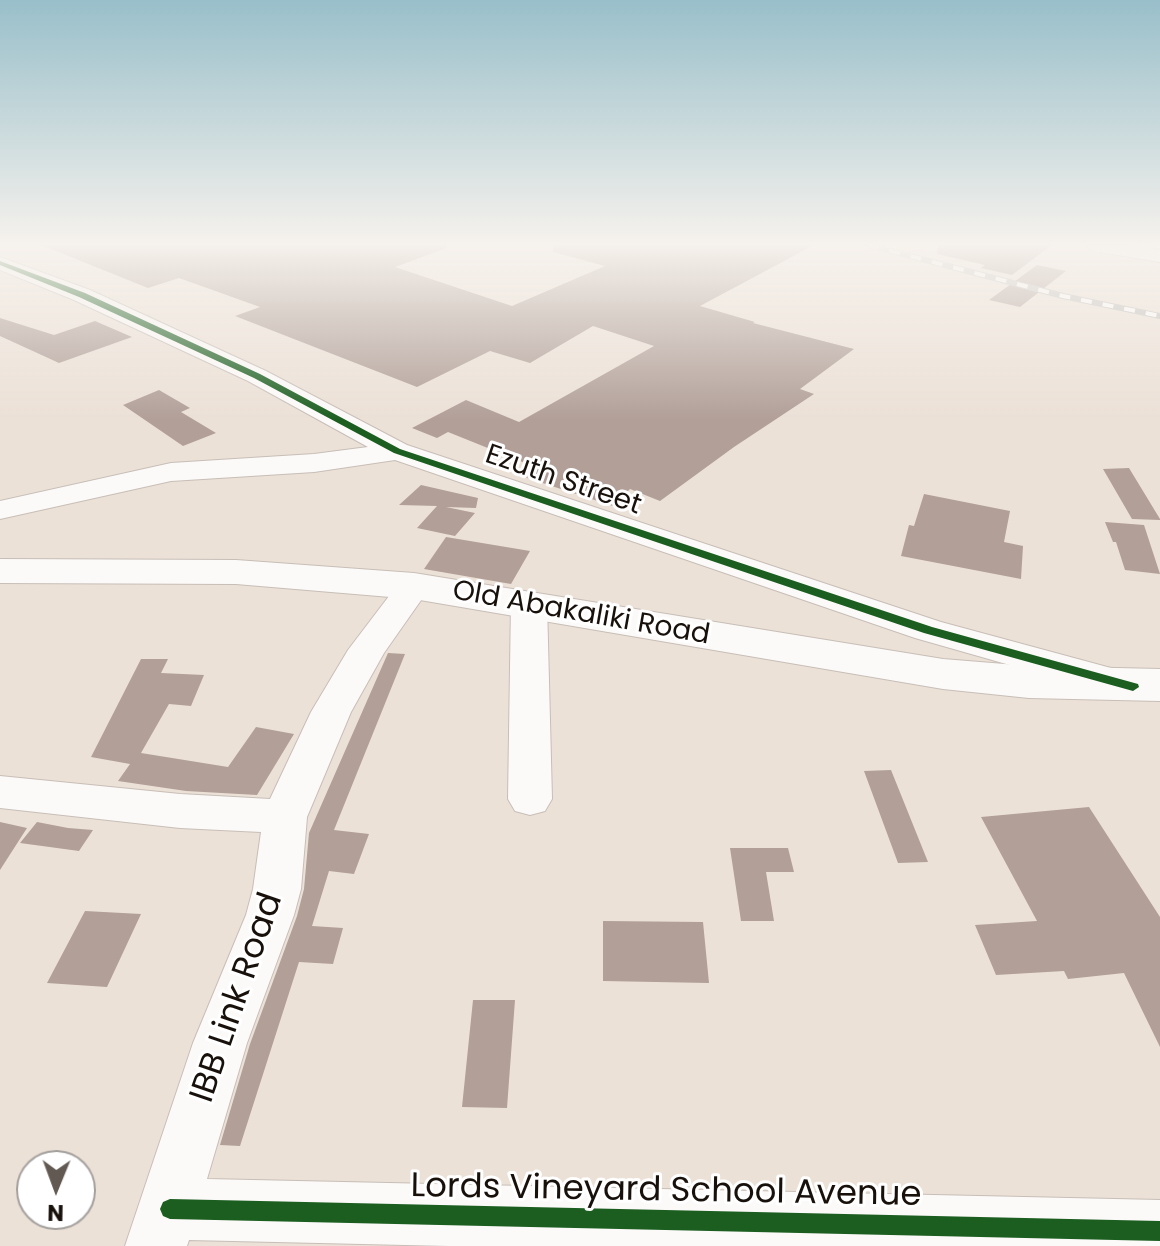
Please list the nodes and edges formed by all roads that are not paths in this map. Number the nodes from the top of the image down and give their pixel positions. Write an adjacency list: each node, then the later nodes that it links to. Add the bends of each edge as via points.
1 (100, 303): 2 (street, Ezuth Street, via 257,376)
2 (397, 451): 3 (street, via 314,463 171,472); 7 (street, Ezuth Street, via 928,630)
3 (0, 510)
4 (0, 571): 5 (main road, Old Abakaliki Road, via 236,572)
5 (414, 586): 6 (main road, Old Abakaliki Road); 10 (street, IBB Link Road, via 367,650 331,712)
6 (529, 603): 7 (main road, Old Abakaliki Road, via 943,674); 9 (street)
7 (1146, 686)
8 (0, 792): 10 (street)
9 (530, 799)
10 (285, 817): 11 (street, IBB Link Road, via 274,902 220,1043)
11 (163, 1227): 12 (street, Lords Vineyard School Avenue)
12 (1160, 1231)

